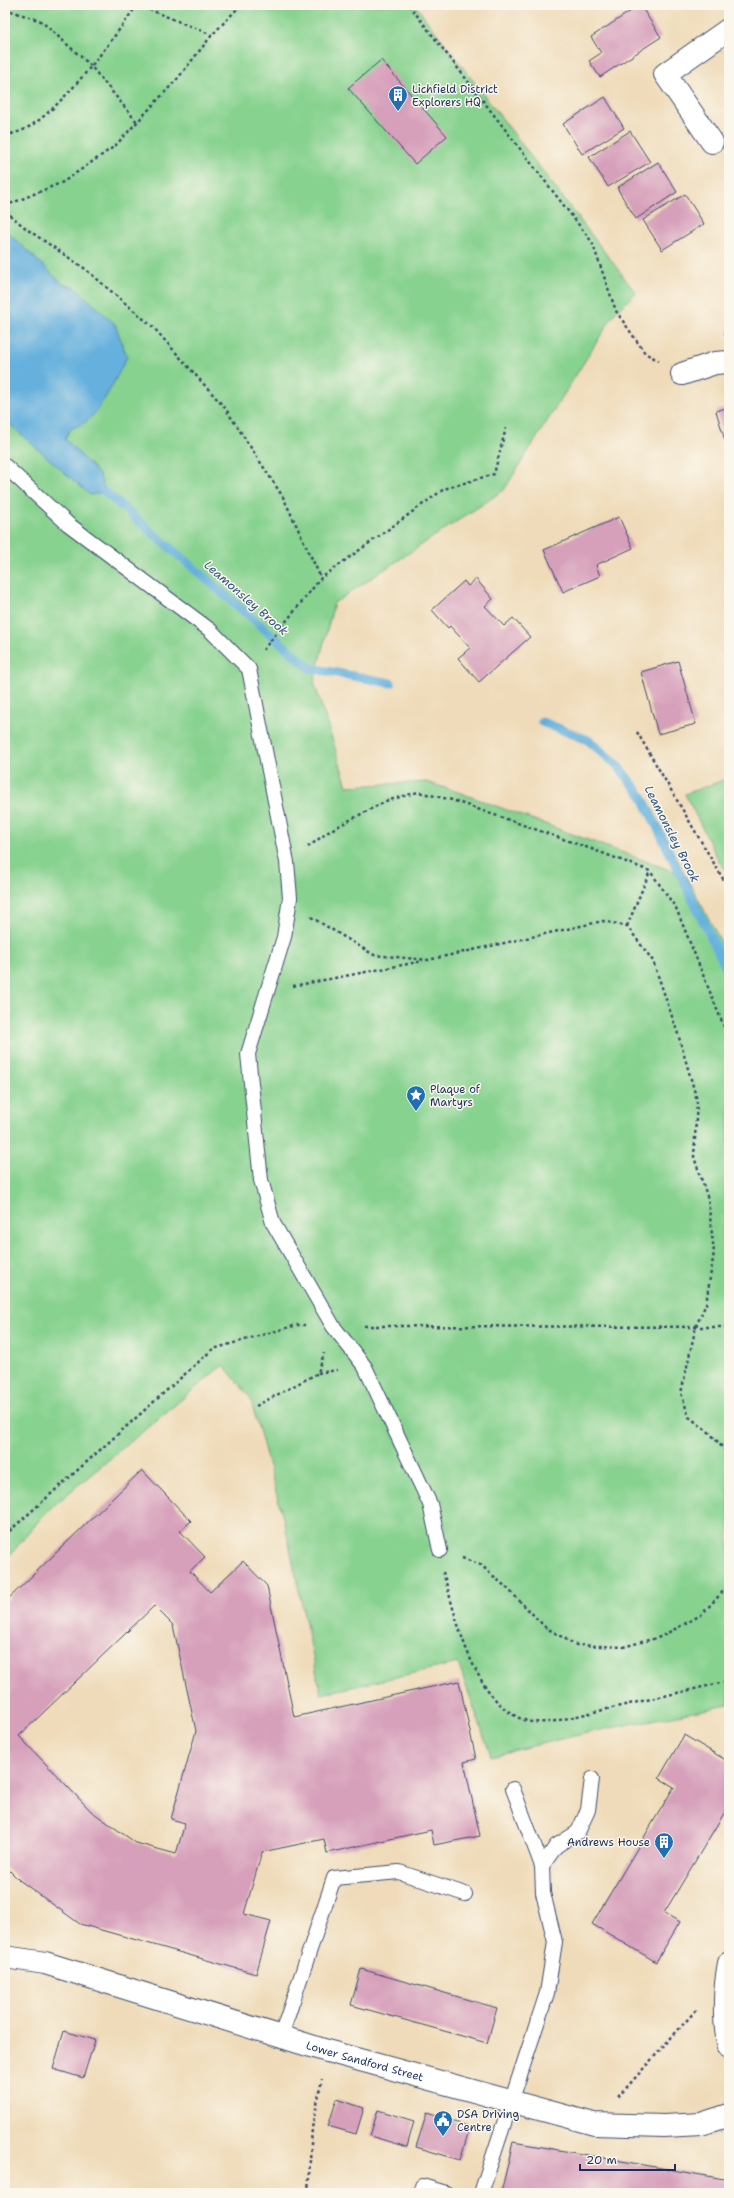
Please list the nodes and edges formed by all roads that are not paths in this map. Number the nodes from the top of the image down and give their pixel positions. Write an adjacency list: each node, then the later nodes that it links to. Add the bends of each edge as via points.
1 (729, 29): 2 (street, via 665,74)
2 (712, 142)
3 (729, 362): 4 (street, via 715,363)
4 (682, 374)
5 (5, 466): 6 (lane, via 68,524 210,630 249,670 288,862 290,898 284,937 248,1054 261,1180 273,1222 333,1326 365,1367 430,1504)
6 (440, 1550)
7 (592, 1779): 9 (lane, via 588,1810 578,1832 556,1846)
8 (513, 1789): 9 (lane)
9 (542, 1866): 15 (lane, via 543,1893 555,1942 547,1994)
10 (465, 1894): 13 (lane, via 399,1872 334,1878)
11 (5, 1958): 13 (street, Lower Sandford Street, via 46,1962)
12 (728, 1969): 14 (street, via 726,2035)
13 (281, 2036): 15 (street, Lower Sandford Street)
14 (729, 2048)
15 (510, 2101): 16 (street, Lower Sandford Street, via 594,2124 701,2124); 19 (lane)
16 (729, 2115)
17 (422, 2186): 18 (lane)
18 (446, 2193)
19 (481, 2193)

